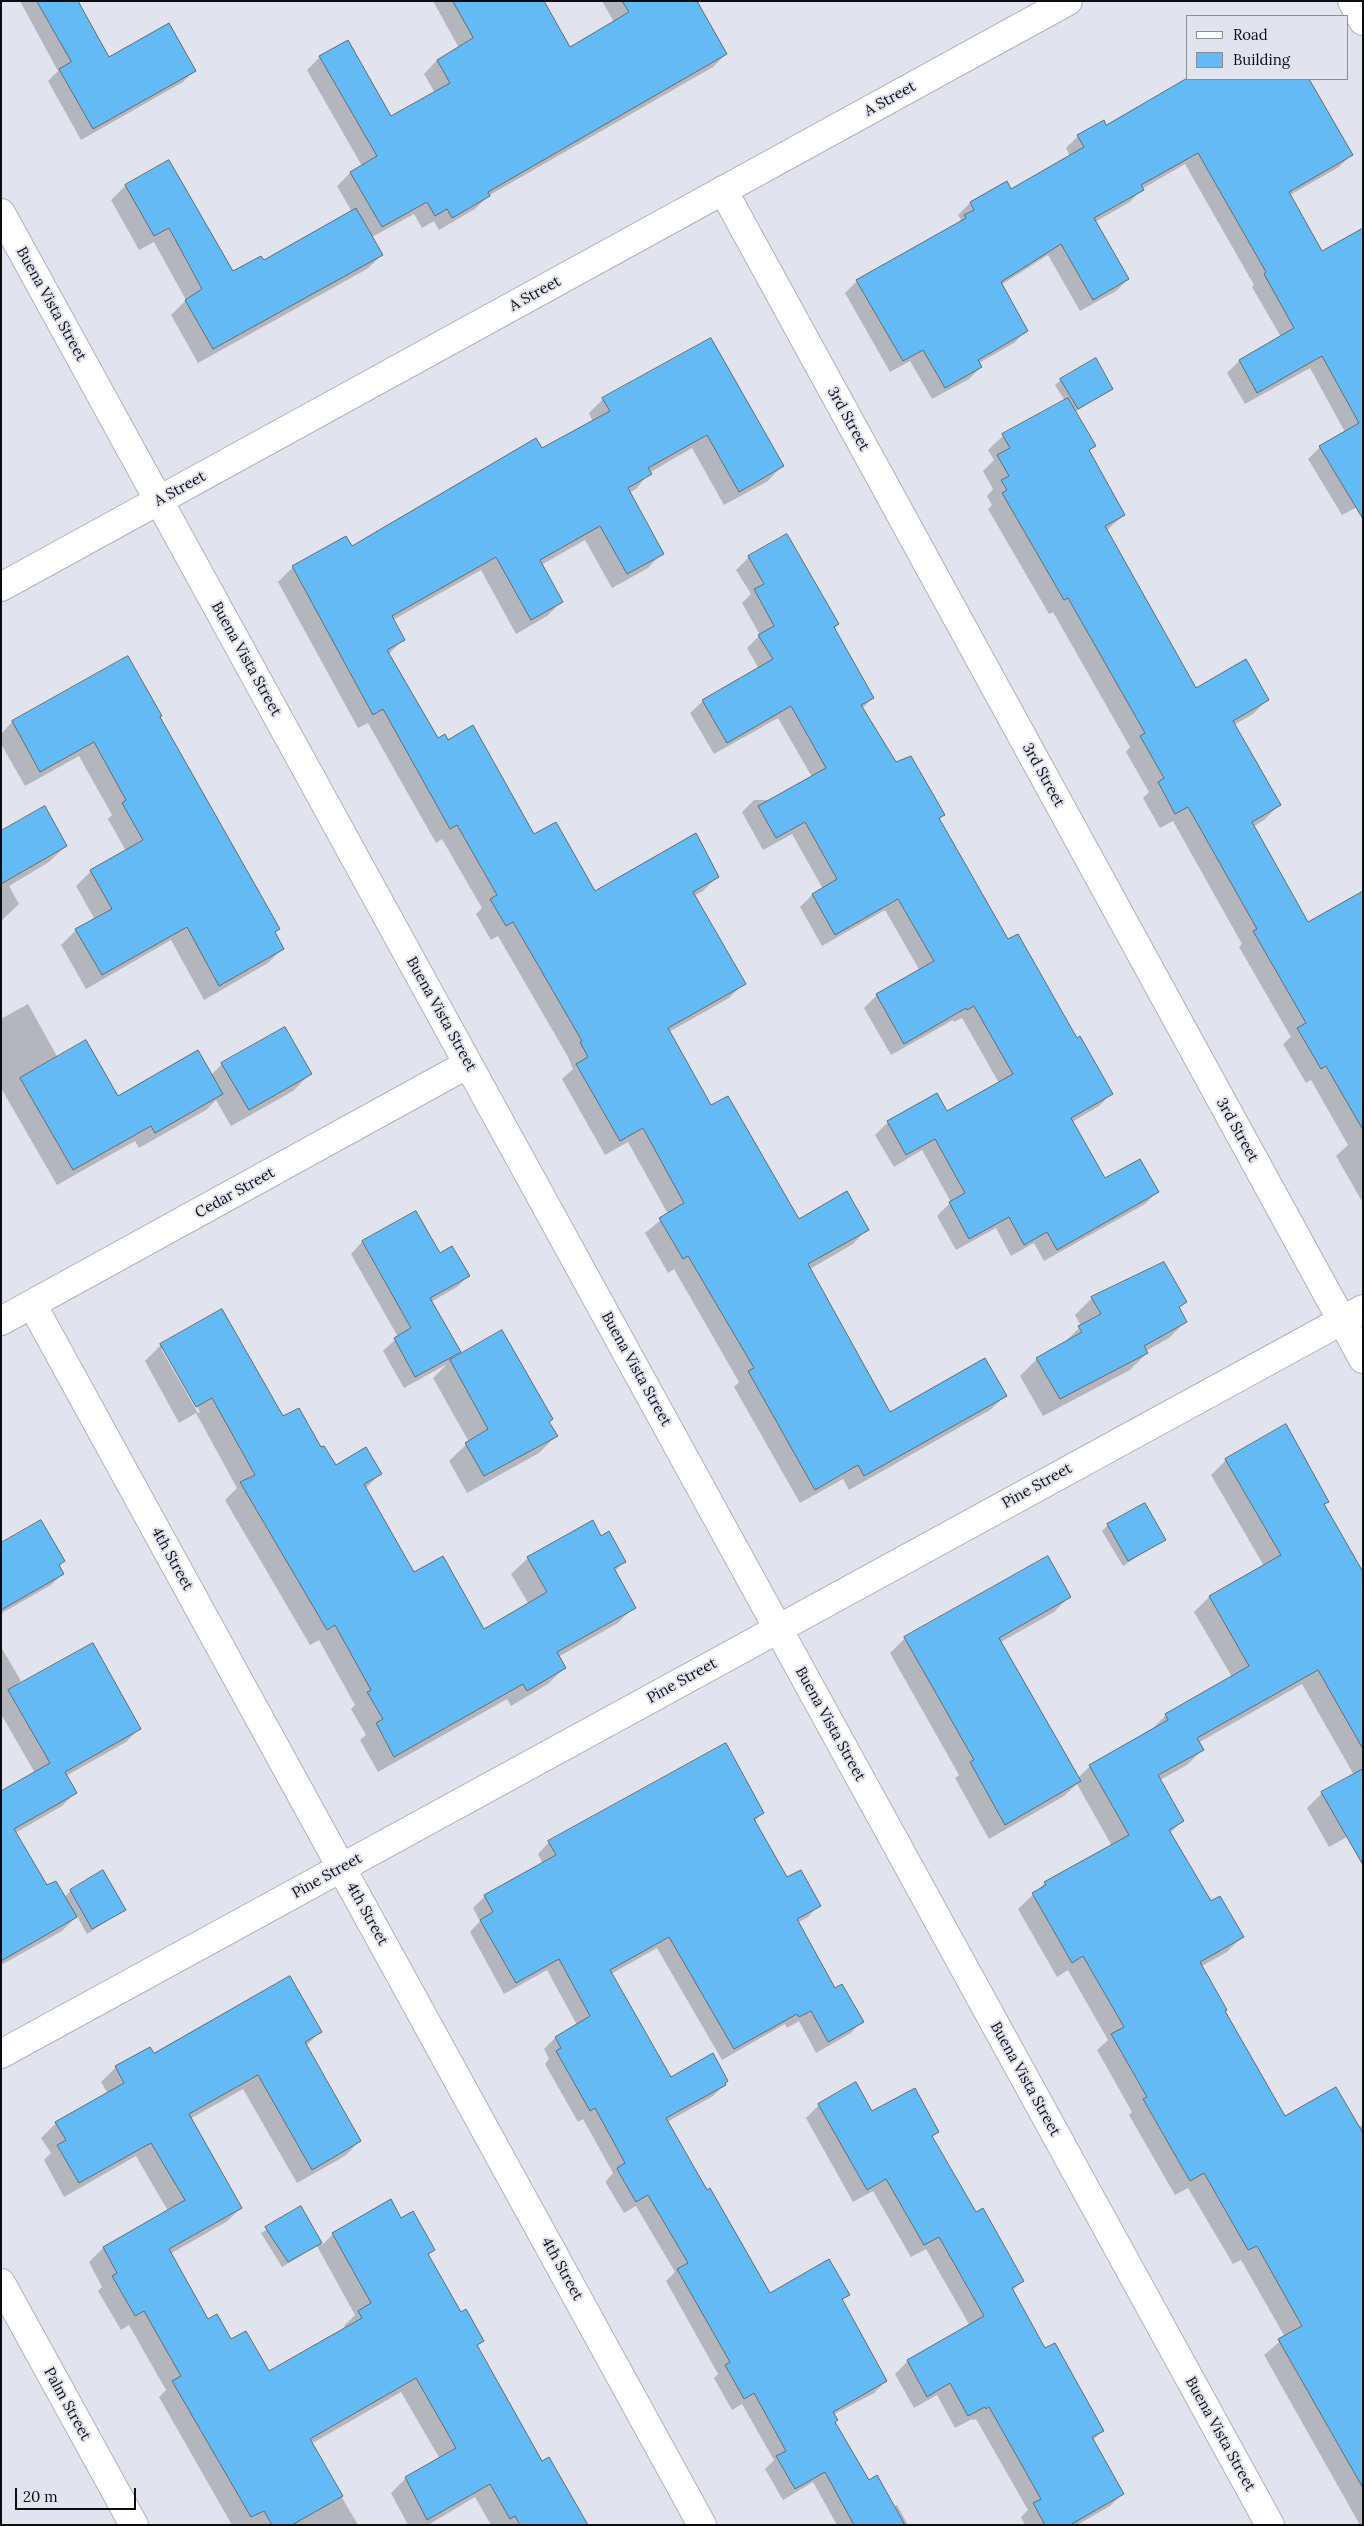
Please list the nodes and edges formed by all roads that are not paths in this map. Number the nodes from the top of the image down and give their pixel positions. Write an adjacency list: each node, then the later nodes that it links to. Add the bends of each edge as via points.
1 (1068, 1): 4 (street, A Street)
2 (1352, 1): 3 (street)
3 (1363, 21)
4 (723, 190): 6 (street, A Street); 10 (street, 3rd Street)
5 (1, 213): 6 (street, Buena Vista Street)
6 (159, 500): 7 (street, A Street); 8 (street, Buena Vista Street)
7 (1, 587)
8 (468, 1064): 9 (street, Cedar Street); 13 (street, Buena Vista Street)
9 (32, 1304): 11 (street, Cedar Street); 14 (street, 4th Street)
10 (1352, 1314): 12 (street, 3rd Street); 13 (street, Pine Street)
11 (1, 1321)
12 (1363, 1358)
13 (778, 1628): 14 (street, Pine Street); 19 (street, Buena Vista Street)
14 (341, 1868): 15 (street, Pine Street); 18 (street, 4th Street)
15 (1, 2054)
16 (1, 2283): 17 (street, Palm Street)
17 (134, 2525)
18 (702, 2525)
19 (1270, 2525)

